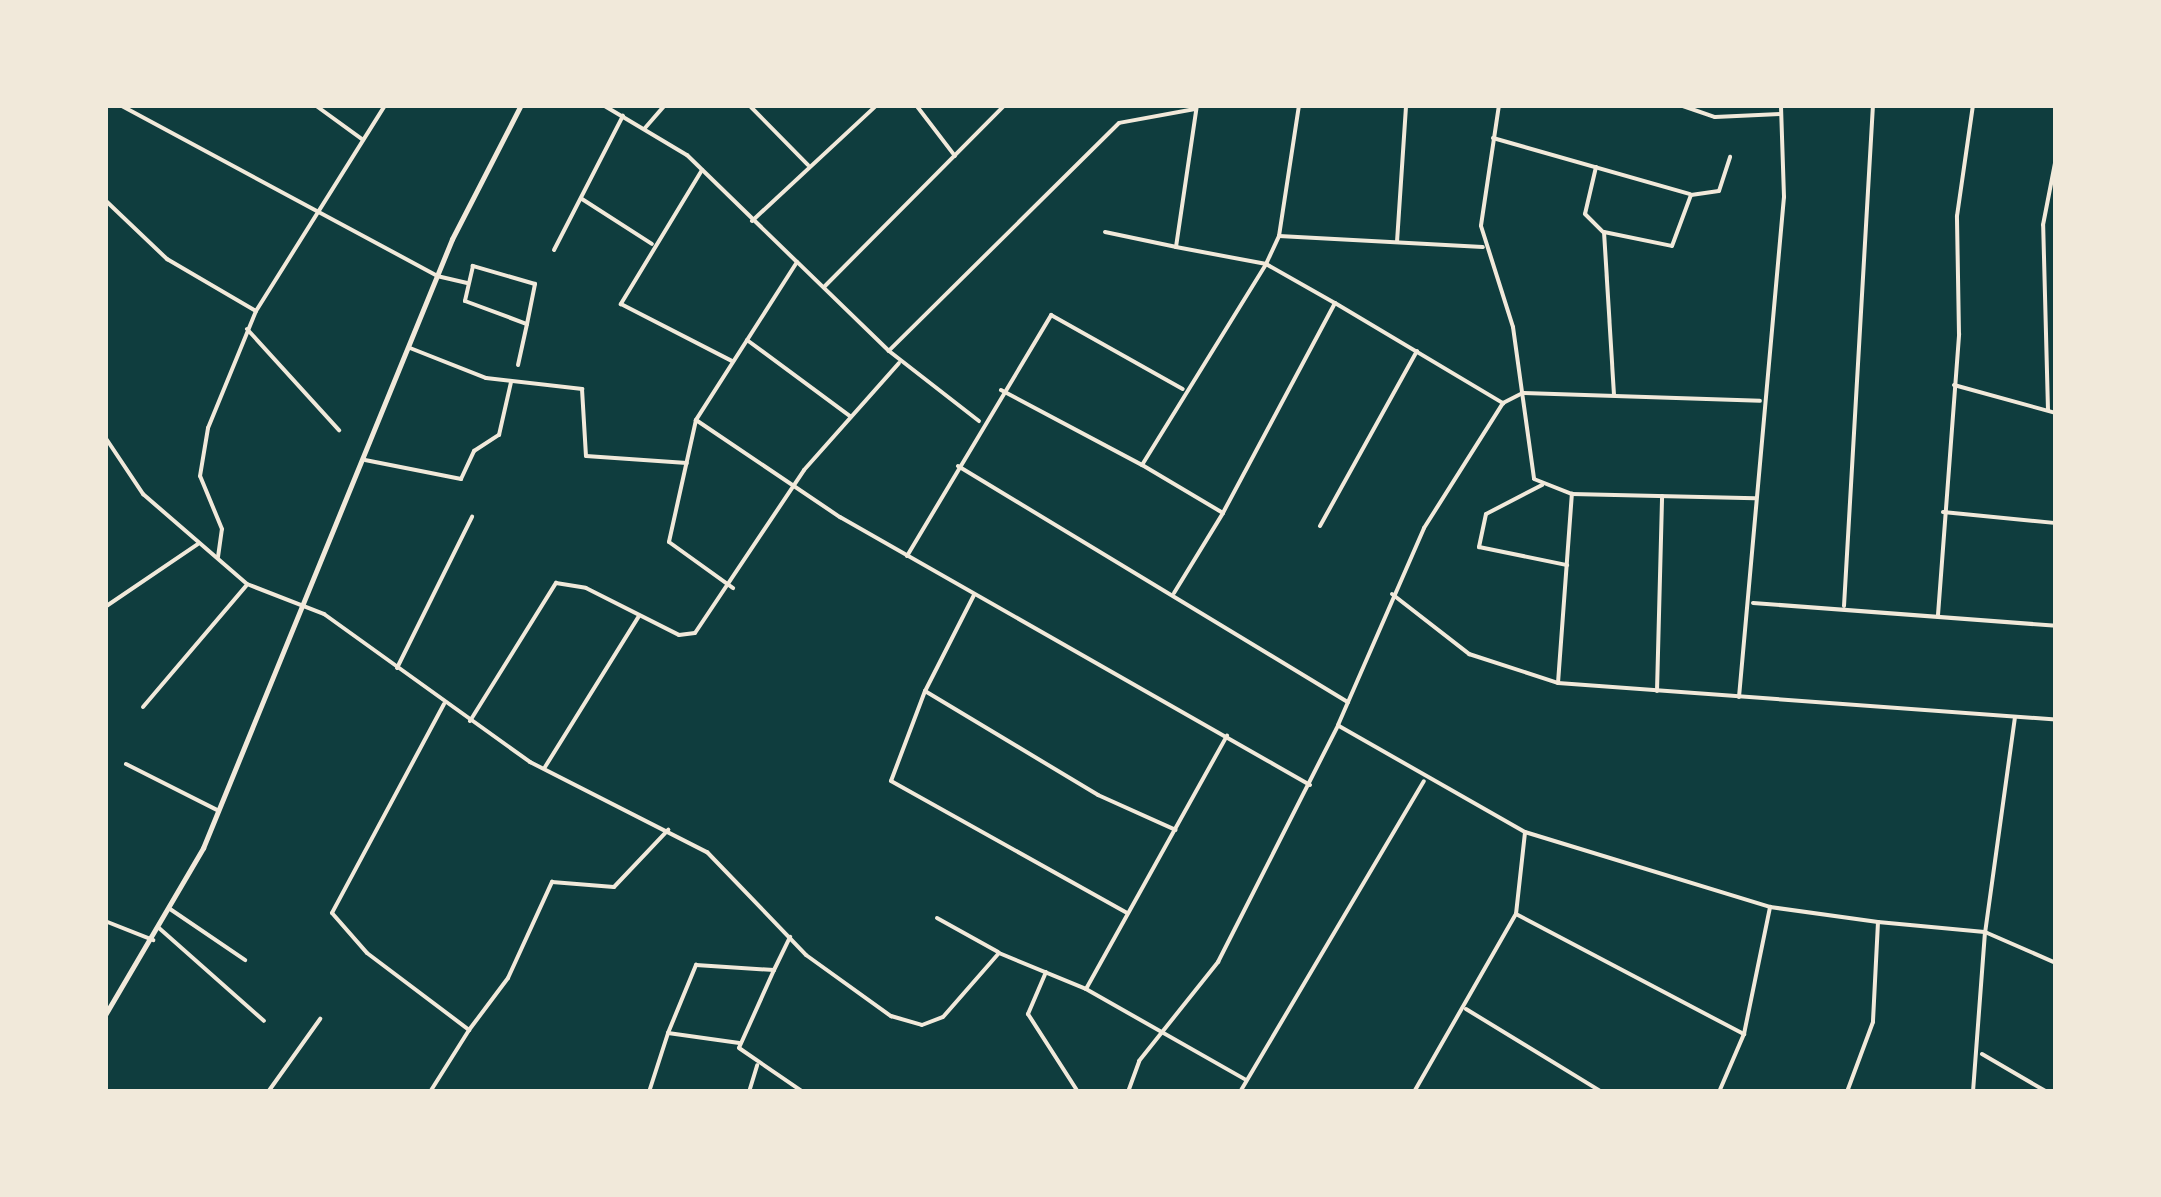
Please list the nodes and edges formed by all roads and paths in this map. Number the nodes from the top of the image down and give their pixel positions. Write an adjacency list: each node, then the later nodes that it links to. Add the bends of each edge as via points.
1 (120, 105): 33 (street)
2 (314, 105): 23 (street)
3 (385, 105): 23 (street)
4 (520, 105): 45 (main road)
5 (603, 105): 20 (street)
6 (665, 105): 21 (street)
7 (749, 105): 27 (street)
8 (876, 105): 27 (street)
9 (916, 105): 24 (street)
10 (1005, 105): 24 (street)
11 (1299, 105): 37 (street)
12 (1406, 105): 38 (street)
13 (1499, 105): 22 (street)
14 (1680, 105): 19 (street, via 1715,116)
15 (1781, 105): 19 (street)
16 (1873, 105): 98 (street)
17 (1973, 105): 60 (street, via 1957,216)
18 (1196, 107): 40 (street); 54 (street, via 1120,124)
19 (1781, 114): 65 (street, via 1784,197)
20 (623, 116): 21 (street); 31 (street)
21 (644, 129): 29 (street)
22 (1493, 138): 28 (street); 41 (street)
23 (362, 139): 33 (street)
24 (955, 156): 47 (street)
25 (1730, 156): 30 (street, via 1719,191)
26 (2056, 158): 67 (street, via 2043,224)
27 (808, 165): 34 (street)
28 (1596, 168): 30 (street); 36 (street, via 1585,214)
29 (702, 170): 34 (street); 39 (street)
30 (1691, 194): 36 (street, via 1672,246)
31 (582, 199): 39 (street); 42 (street)
32 (105, 200): 49 (street, via 167,259)
33 (316, 213): 45 (street); 49 (street)
34 (751, 222): 43 (street)
35 (1105, 232): 40 (street)
36 (1604, 232): 64 (street)
37 (1279, 236): 38 (street); 44 (street)
38 (1396, 242): 41 (street)
39 (652, 244): 56 (street, via 621,304)
40 (1176, 247): 44 (street)
41 (1483, 248): 63 (street, via 1513,327)
42 (554, 250)
43 (797, 262): 47 (street); 52 (street)
44 (1266, 264): 48 (street); 61 (street)
45 (437, 276): 46 (street); 53 (main road)
46 (468, 283): 50 (street, via 468,303); 50 (street, via 476,264 530,278)
47 (825, 286): 54 (street)
48 (1335, 304): 55 (street); 84 (street)
49 (256, 311): 51 (street)
50 (527, 324): 58 (street)
51 (247, 329): 72 (street); 90 (street, via 200,458 222,528)
52 (746, 340): 56 (street); 69 (street)
53 (410, 348): 59 (street); 74 (main road)
54 (888, 351): 57 (street)
55 (1417, 352): 66 (street); 87 (street)
56 (732, 361): 70 (street)
57 (899, 362): 69 (street); 71 (street)
58 (518, 365)
59 (511, 382): 74 (street, via 499,436 474,452 460,479); 75 (street, via 582,388 586,456)
60 (1954, 384): 67 (street); 83 (street)
61 (1182, 389): 62 (street, via 1058,313); 77 (street)
62 (1001, 390): 71 (street); 77 (street)
63 (1523, 393): 64 (street); 66 (street); 79 (street, via 1528,468)
64 (1614, 394): 65 (street)
65 (1761, 401): 82 (street)
66 (1503, 403): 95 (street)
67 (2048, 410): 68 (street)
68 (2056, 413)
69 (851, 417): 78 (street)
70 (696, 420): 75 (street); 78 (street)
71 (981, 422): 76 (street)
72 (339, 430)
73 (105, 437): 88 (street, via 144,494)
74 (365, 460): 100 (main road)
75 (687, 463): 93 (street, via 669,542)
76 (958, 466): 89 (street); 94 (street)
77 (1142, 466): 84 (street)
78 (795, 485): 89 (street); 93 (street)
79 (1542, 485): 80 (street); 91 (street, via 1486,514 1479,547)
80 (1572, 494): 81 (street); 91 (street)
81 (1662, 496): 82 (street); 107 (street)
82 (1754, 498): 97 (street)
83 (1943, 512): 86 (street); 101 (street)
84 (1223, 513): 94 (street)
85 (472, 517): 104 (street)
86 (2056, 523)
87 (1320, 526)
88 (198, 544): 90 (street); 99 (street)
89 (908, 556): 96 (street)
90 (218, 558): 92 (street)
91 (1567, 565): 105 (street)
92 (247, 584): 100 (street); 111 (street)
93 (733, 588): 102 (street, via 689,636)
94 (1174, 593): 109 (street)
95 (1392, 594): 105 (street, via 1469,654); 109 (street)
96 (974, 595): 106 (street); 116 (street)
97 (1753, 603): 98 (street); 108 (street)
98 (1844, 606): 101 (street)
99 (105, 607)
100 (304, 610): 104 (street); 121 (main road)
101 (1938, 615): 103 (street)
102 (639, 616): 114 (street, via 556,582); 118 (street)
103 (2056, 626)
104 (396, 668): 110 (street)
105 (1558, 683): 107 (street)
106 (926, 691): 123 (street, via 1098,795); 127 (street, via 891,781)
107 (1657, 691): 108 (street)
108 (1740, 697): 112 (street)
109 (1348, 702): 115 (street)
110 (444, 704): 114 (street); 146 (street, via 332,913 367,953)
111 (142, 707)
112 (2015, 717): 113 (street); 133 (street)
113 (2056, 720)
114 (470, 722): 118 (street)
115 (1338, 725): 119 (street); 120 (street)
116 (1227, 736): 120 (street); 123 (street)
117 (126, 764): 121 (street)
118 (545, 767): 122 (street)
119 (1424, 781): 124 (street); 153 (street)
120 (1310, 785): 147 (street, via 1218,962)
121 (218, 811): 126 (main road)
122 (668, 830): 134 (street, via 726,867); 146 (street, via 614,888 552,882 508,978)
123 (1176, 830): 127 (street)
124 (1525, 832): 125 (street); 128 (street)
125 (1770, 907): 131 (street); 149 (street)
126 (170, 909): 132 (main road); 137 (street)
127 (1128, 913): 141 (street)
128 (1516, 914): 142 (street); 149 (street)
129 (937, 918): 136 (street)
130 (105, 921): 135 (street)
131 (1878, 922): 133 (street); 166 (street, via 1873,1022)
132 (160, 928): 135 (main road); 145 (street)
133 (1984, 932): 138 (street); 151 (street)
134 (790, 937): 136 (street, via 911,1025 957,1008); 139 (street)
135 (152, 940): 143 (main road)
136 (999, 953): 140 (street)
137 (245, 960)
138 (2056, 963)
139 (774, 970): 148 (street, via 696,965); 150 (street)
140 (1046, 972): 141 (street); 160 (street, via 1028,1014)
141 (1086, 989): 147 (street)
142 (1466, 1009): 163 (street); 164 (street)
143 (105, 1015)
144 (320, 1018): 155 (street)
145 (264, 1022)
146 (469, 1030): 156 (street)
147 (1160, 1032): 153 (street); 161 (street)
148 (668, 1033): 150 (street); 157 (street)
149 (1744, 1034): 165 (street)
150 (739, 1043): 152 (street)
151 (1981, 1054): 154 (street); 167 (street)
152 (757, 1065): 158 (street); 159 (street)
153 (1246, 1080): 162 (street)
154 (2036, 1085): 168 (street); 169 (street)
155 (268, 1092)
156 (430, 1092)
157 (648, 1092)
158 (748, 1092)
159 (803, 1092)
160 (1078, 1092)
161 (1128, 1092)
162 (1240, 1092)
163 (1414, 1092)
164 (1602, 1092)
165 (1719, 1092)
166 (1848, 1092)
167 (1973, 1092)
168 (2037, 1092)
169 (2048, 1092)

